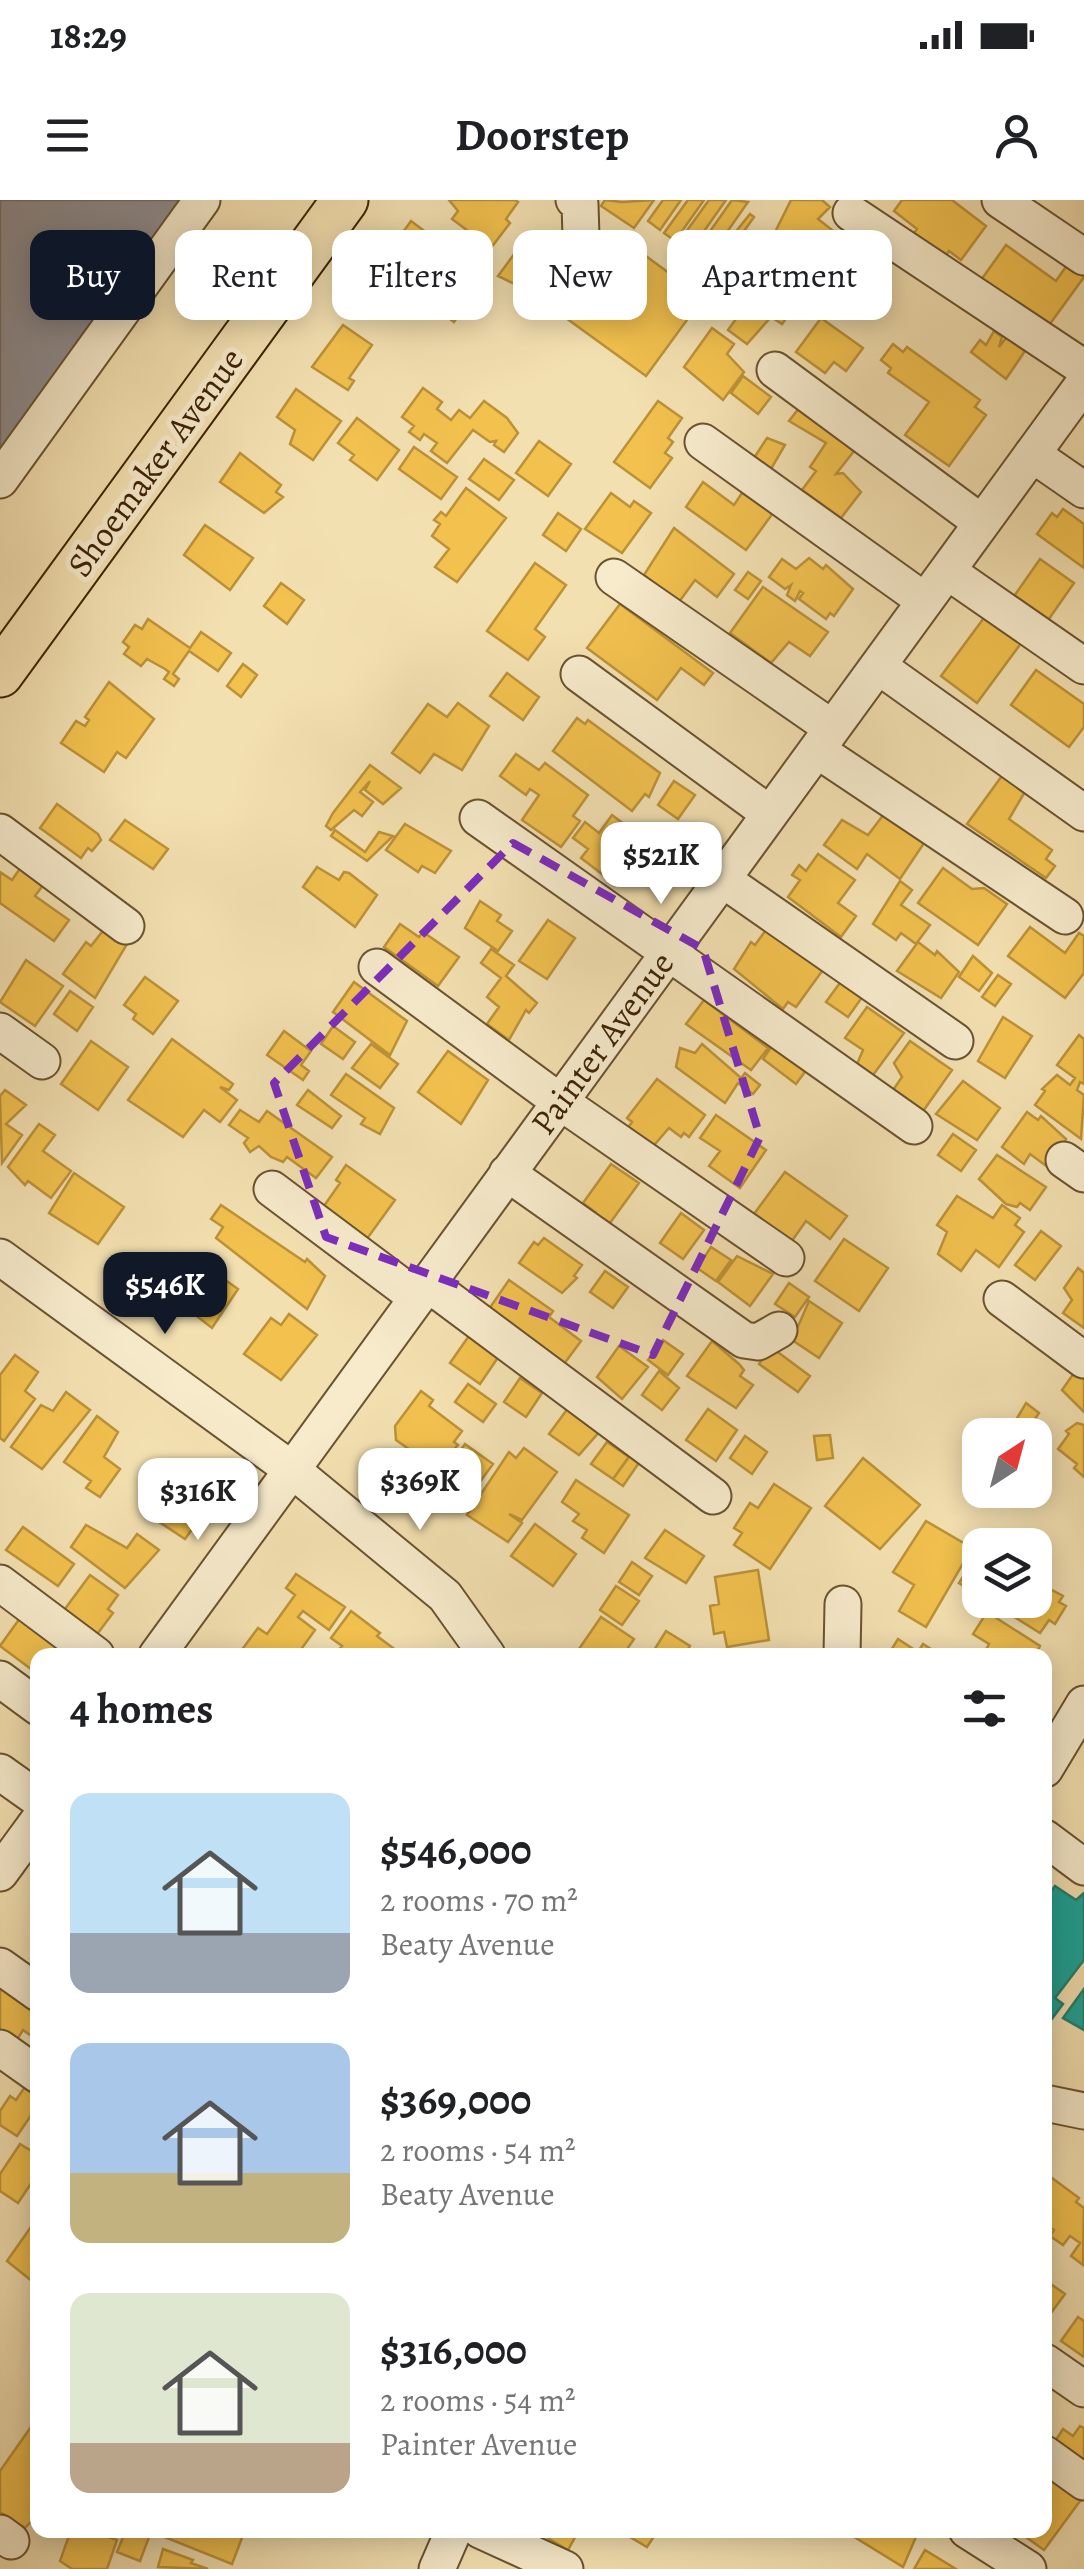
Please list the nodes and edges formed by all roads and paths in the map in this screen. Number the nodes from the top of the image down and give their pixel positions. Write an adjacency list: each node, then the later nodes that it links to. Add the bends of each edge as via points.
1 (202, 200): 13 (street)
2 (345, 200): 21 (main road, Shoemaker Avenue)
3 (574, 200): 6 (street)
4 (1000, 200): 7 (street)
5 (851, 213): 8 (street)
6 (582, 230)
7 (1084, 257)
8 (1084, 368)
9 (775, 370): 15 (street)
10 (1084, 383): 12 (street, Painter Avenue)
11 (704, 442): 18 (street)
12 (1032, 454): 14 (street); 15 (street, Painter Avenue)
13 (0, 480)
14 (1084, 490)
15 (982, 523): 16 (street, Painter Avenue)
16 (947, 571): 18 (street, Painter Avenue); 20 (street)
17 (614, 577): 23 (street)
18 (925, 602): 19 (street, Painter Avenue)
19 (878, 666): 23 (street, Painter Avenue); 24 (street)
20 (1084, 666)
21 (0, 674)
22 (579, 674): 25 (street)
23 (824, 739): 25 (street, Painter Avenue); 29 (street)
24 (1084, 813)
25 (770, 814): 28 (street, Painter Avenue)
26 (478, 818): 31 (street)
27 (0, 832): 30 (street)
28 (722, 879): 31 (street, Painter Avenue); 34 (street)
29 (1065, 916)
30 (126, 926)
31 (669, 952): 36 (street, Painter Avenue); 37 (street)
32 (376, 967): 36 (street)
33 (0, 1032): 35 (street)
34 (955, 1041)
35 (42, 1062)
36 (559, 1101): 38 (street, Painter Avenue); 41 (street)
37 (914, 1126)
38 (507, 1173): 42 (street, Painter Avenue); 44 (street, via 744,1340 758,1342)
39 (272, 1189): 42 (street)
40 (0, 1258): 46 (street)
41 (786, 1258)
42 (422, 1290): 46 (street, Painter Avenue); 47 (street)
43 (1002, 1299): 45 (street)
44 (779, 1330)
45 (1084, 1360)
46 (291, 1469): 51 (street, Painter Avenue); 52 (street, via 445,1596)
47 (713, 1496)
48 (0, 1582): 50 (street)
49 (843, 1604): 53 (street)
50 (87, 1648)
51 (162, 1648)
52 (482, 1648)
53 (842, 1648)
54 (0, 1680): 55 (street)
55 (30, 1701)
56 (1084, 1704): 57 (street)
57 (1052, 1757)
58 (0, 1772): 59 (street)
59 (30, 1794)
60 (30, 1832): 63 (street)
61 (1052, 1843): 62 (street)
62 (1084, 1867)
63 (0, 1873)
64 (0, 1966): 65 (street)
65 (30, 1987)
66 (0, 2048): 67 (street)
67 (30, 2069)
68 (1052, 2104): 69 (street)
69 (1084, 2111)
70 (1052, 2367): 71 (street)
71 (1084, 2389)
72 (1052, 2459): 73 (street)
73 (1084, 2482)
74 (980, 2538): 77 (street)
75 (449, 2540): 76 (street)
76 (564, 2569)
77 (1028, 2569)

